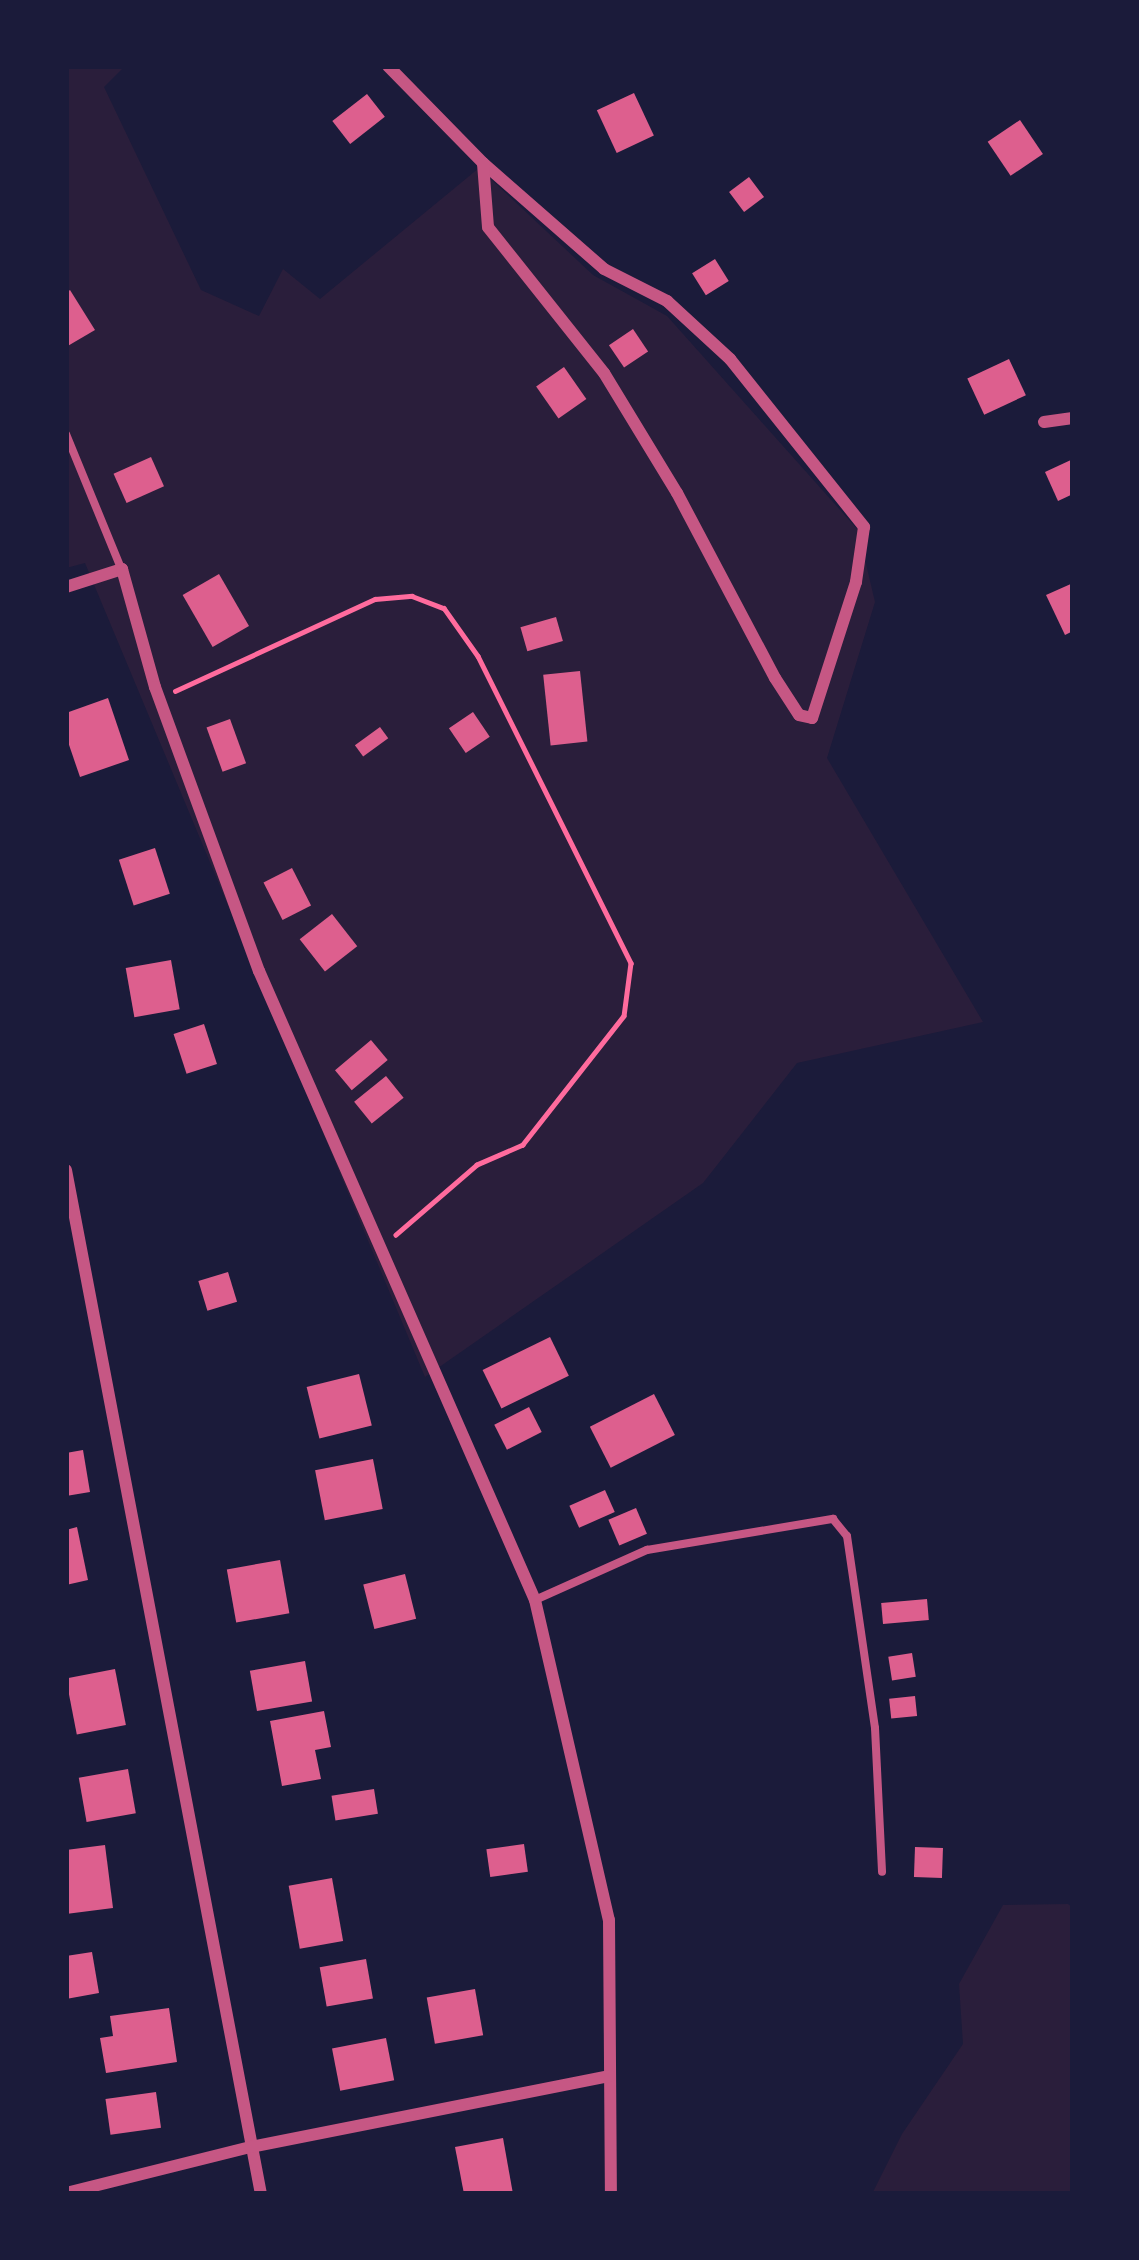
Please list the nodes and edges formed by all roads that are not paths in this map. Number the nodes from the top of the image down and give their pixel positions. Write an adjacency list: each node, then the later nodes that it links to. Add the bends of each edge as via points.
1 (388, 66): 2 (street)
2 (483, 163): 2 (street, via 604,269 667,301 730,359 865,527 856,582 812,718 799,715 604,374 488,227)
3 (1073, 418): 4 (street)
4 (1044, 422)
5 (66, 434): 6 (lane)
6 (122, 569): 7 (street); 9 (street, via 159,699 259,971)
7 (66, 587)
8 (66, 1170): 12 (street)
9 (535, 1600): 10 (lane, via 647,1550 833,1519 847,1536 875,1728); 11 (street, via 609,1920)
10 (882, 1872)
11 (610, 2075): 12 (street); 15 (street)
12 (251, 2147): 13 (street); 14 (street)
13 (66, 2193)
14 (261, 2194)
15 (611, 2194)

